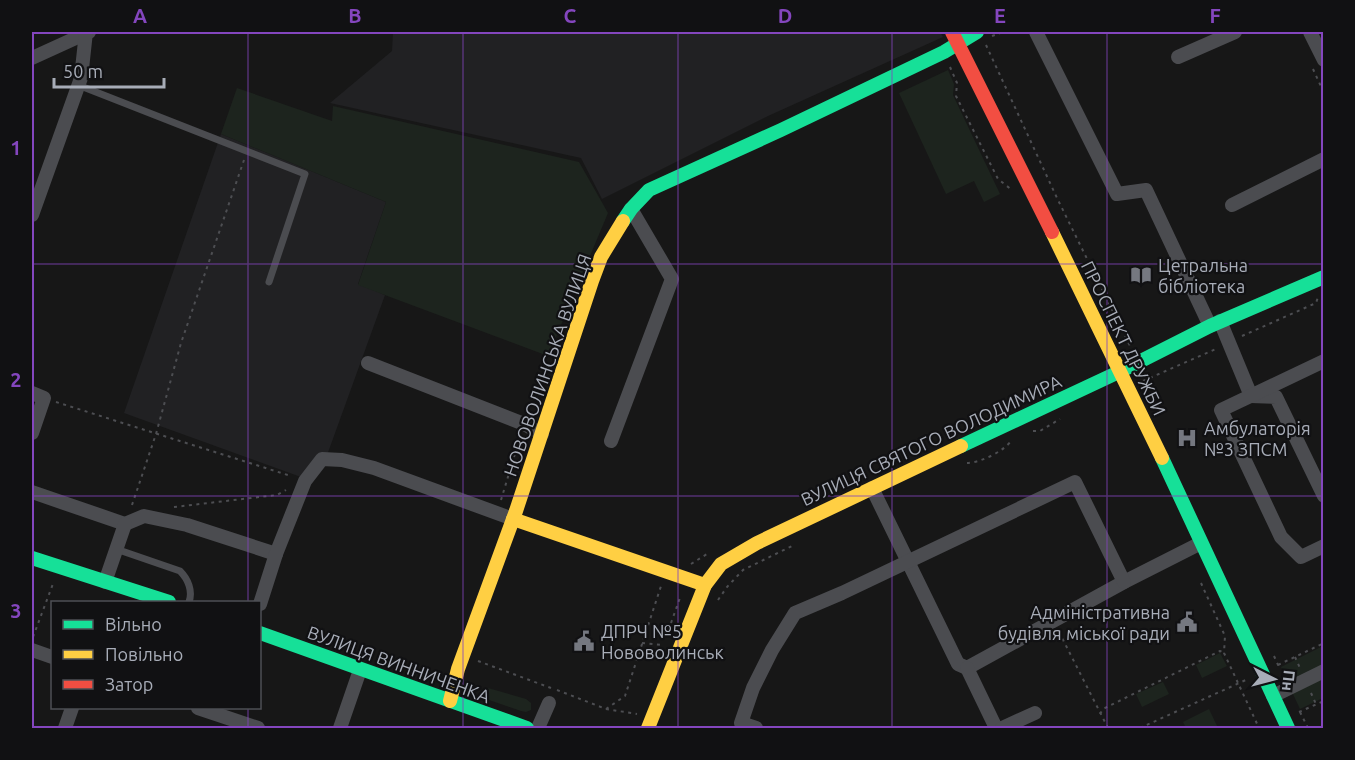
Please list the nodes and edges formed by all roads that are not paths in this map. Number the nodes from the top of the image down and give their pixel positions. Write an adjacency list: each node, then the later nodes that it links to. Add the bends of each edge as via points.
1 (87, 32): 8 (street); 10 (street)
2 (1036, 32): 17 (street, via 1117,194 1146,190)
3 (1235, 32): 7 (street)
4 (1310, 32): 9 (street)
5 (980, 36): 6 (street, НОВОВОЛИНСЬКА ВУЛИЦЯ)
6 (955, 38): 13 (street, НОВОВОЛИНСЬКА ВУЛИЦЯ, via 781,130 674,177 650,190); 20 (street, ПРОСПЕКТ ДРУЖБИ)
7 (1178, 57)
8 (32, 58)
9 (1323, 60)
10 (78, 85): 14 (street); 16 (lane, via 305,174)
11 (1323, 159): 12 (street)
12 (1232, 205)
13 (631, 209): 24 (street, НОВОВОЛИНСЬКА ВУЛИЦЯ, via 601,257); 25 (street, via 672,279)
14 (32, 215)
15 (1323, 277): 17 (street, ВУЛИЦЯ СВЯТОГО ВОЛОДИМИРА)
16 (269, 282)
17 (1215, 324): 20 (street, ВУЛИЦЯ СВЯТОГО ВОЛОДИМИРА); 22 (street, via 1229,342)
18 (1323, 361): 22 (street)
19 (368, 363): 24 (street)
20 (1120, 371): 26 (street, ВУЛИЦЯ СВЯТОГО ВОЛОДИМИРА); 31 (street, ПРОСПЕКТ ДРУЖБИ)
21 (38, 396): 23 (street)
22 (1251, 396): 28 (street, via 1276,397); 32 (street, via 1221,410 1281,537 1301,557)
23 (32, 433)
24 (542, 434): 29 (street, НОВОВОЛИНСЬКА ВУЛИЦЯ)
25 (611, 441)
26 (872, 488): 36 (street); 39 (street, ВУЛИЦЯ СВЯТОГО ВОЛОДИМИРА, via 727,559 715,568)
27 (32, 492): 30 (street)
28 (1323, 496)
29 (513, 519): 34 (street, via 375,468 322,459 305,481); 39 (street); 50 (street, НОВОВОЛИНСЬКА ВУЛИЦЯ)
30 (125, 524): 33 (street); 34 (street, via 144,516 197,528)
31 (1201, 543): 38 (street); 49 (street, ПРОСПЕКТ ДРУЖБИ)
32 (1323, 546)
33 (116, 549): 37 (street); 41 (lane, via 180,571 192,596)
34 (276, 554): 42 (street)
35 (32, 558): 37 (street)
36 (908, 561): 38 (street, via 1075,482); 46 (street, via 958,664); 62 (street, via 795,613 753,688 741,723)
37 (105, 582): 40 (street)
38 (1124, 582): 46 (street)
39 (705, 585): 55 (street, ВУЛИЦЯ СВЯТОГО ВОЛОДИМИРА)
40 (163, 601)
41 (190, 601)
42 (261, 601)
43 (261, 633): 47 (street, ВУЛИЦЯ ВИННИЧЕНКА)
44 (32, 650): 45 (street)
45 (51, 657)
46 (967, 668): 63 (street)
47 (360, 670): 50 (street, ВУЛИЦЯ ВИННИЧЕНКА); 59 (street)
48 (1323, 671): 49 (street)
49 (1273, 696): 56 (street, ПРОСПЕКТ ДРУЖБИ)
50 (450, 702): 60 (street, ВУЛИЦЯ ВИННИЧЕНКА)
51 (549, 703): 61 (street)
52 (72, 709): 57 (street)
53 (201, 709): 58 (street)
54 (1035, 713): 64 (street)
55 (650, 723)
56 (1286, 724)
57 (65, 729)
58 (258, 729)
59 (340, 729)
60 (527, 729)
61 (538, 729)
62 (756, 729)
63 (996, 729)
64 (1002, 729)

